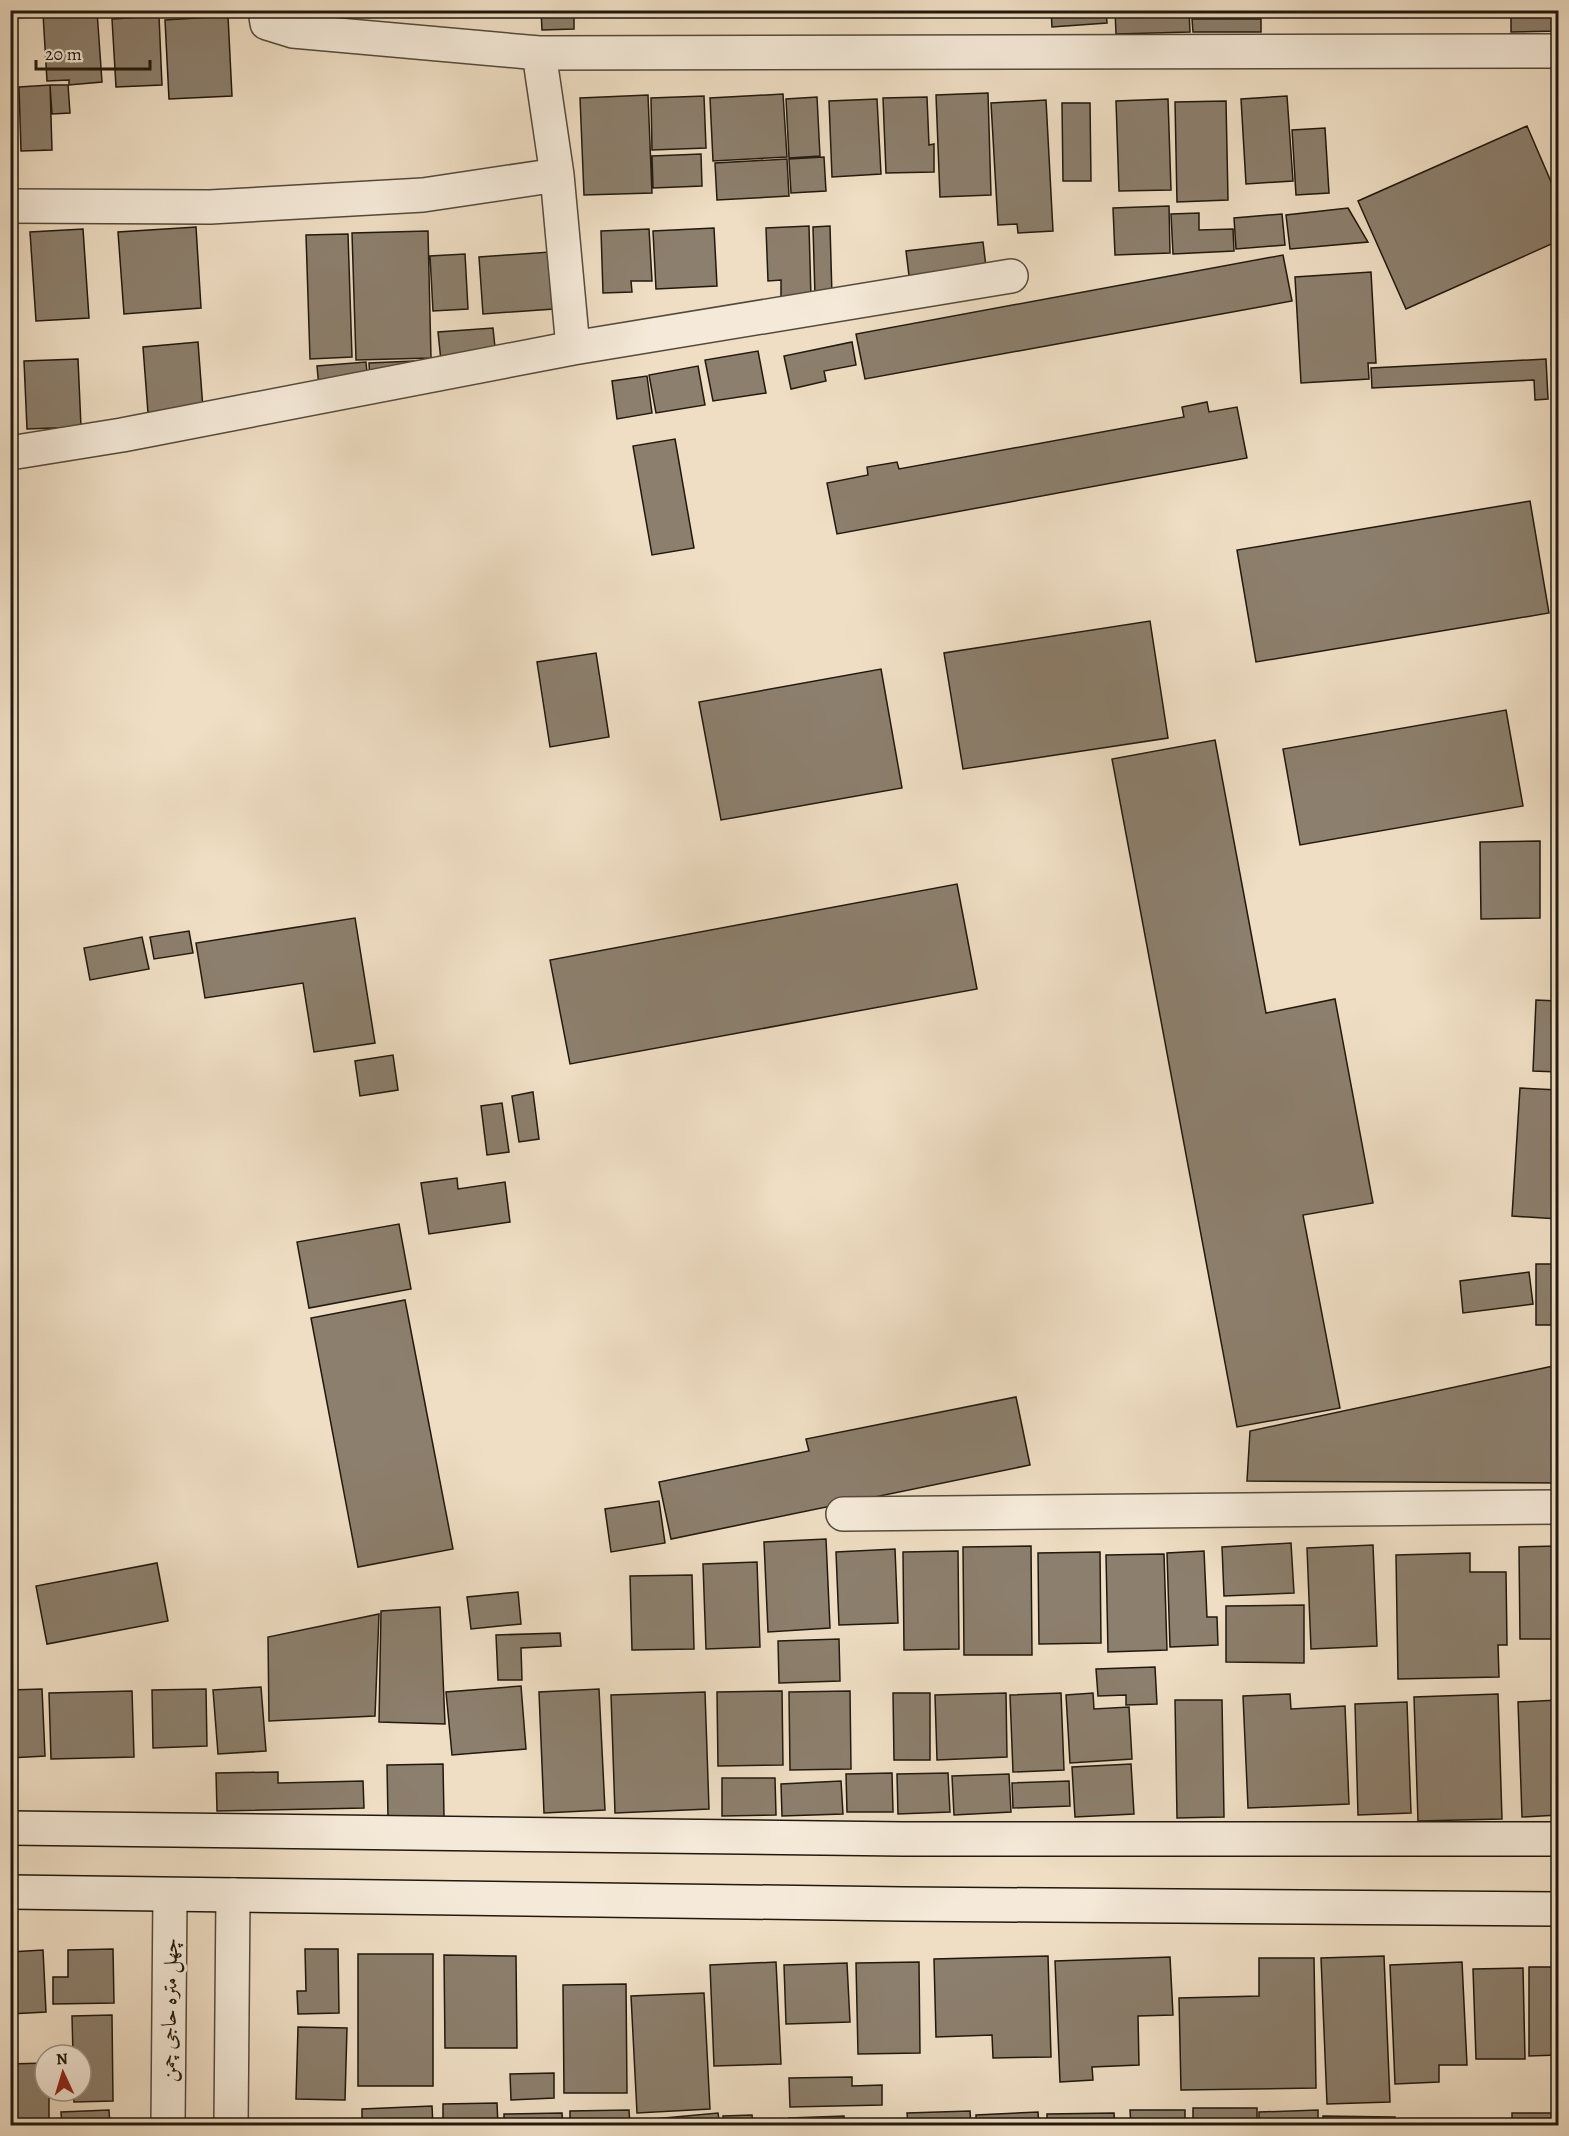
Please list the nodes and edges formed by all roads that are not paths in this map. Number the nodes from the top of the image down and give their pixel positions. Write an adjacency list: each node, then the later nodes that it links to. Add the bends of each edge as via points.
1 (265, 10): 3 (street, via 267,23 292,31)
2 (1558, 51): 3 (street)
3 (539, 53): 4 (street)
4 (557, 175): 5 (street, via 423,195 210,207); 7 (street)
5 (10, 206)
6 (1011, 276): 7 (street)
7 (573, 348): 8 (street)
8 (10, 453)
9 (1558, 1507): 10 (street)
10 (843, 1514)
11 (10, 1828): 12 (street, via 903,1839)
12 (1558, 1839)
13 (10, 1892): 14 (street)
14 (170, 1894): 15 (street); 17 (street, چهل متره حاجی چمن)
15 (233, 1895): 16 (street); 18 (street)
16 (1558, 1909)
17 (168, 2126)
18 (231, 2126)

